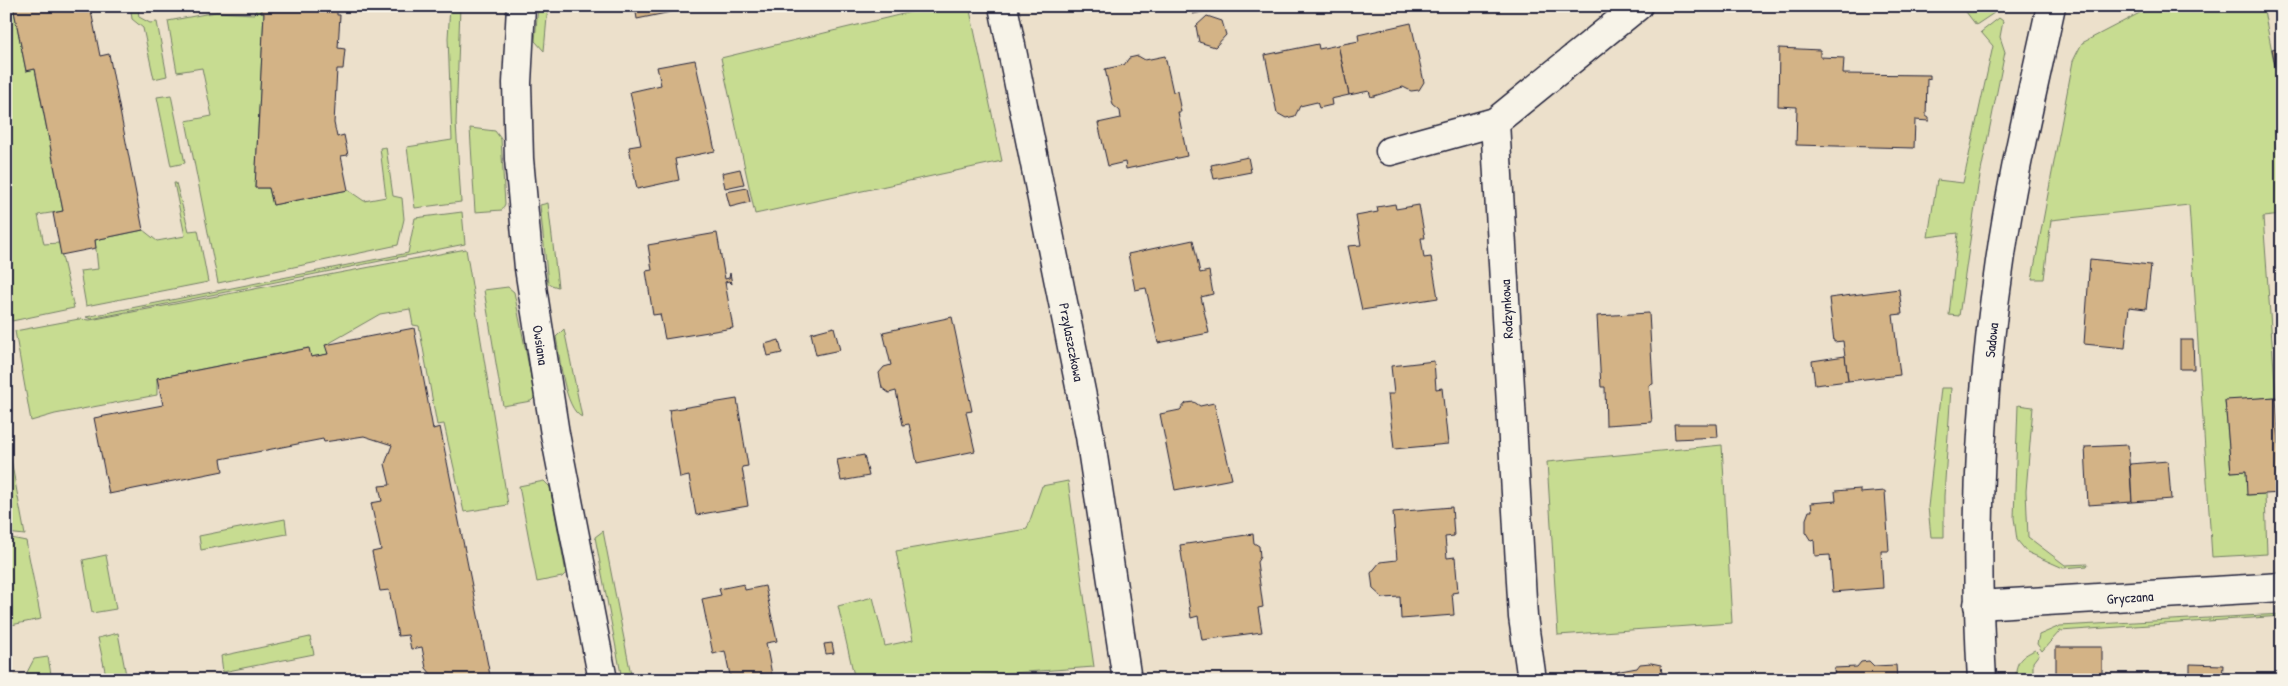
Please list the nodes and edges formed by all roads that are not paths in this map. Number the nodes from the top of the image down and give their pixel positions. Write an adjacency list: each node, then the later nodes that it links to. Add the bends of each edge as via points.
1 (521, 6): 9 (street, Owsiana, via 517,83 519,159 529,268 555,434)
2 (1002, 6): 10 (street, Przylaszczkowa, via 1090,436)
3 (1638, 6): 5 (street)
4 (2052, 6): 8 (street, Sadowa, via 2024,124 1998,270 1978,500)
5 (1495, 122): 6 (street); 11 (street, Rodzynkowa, via 1523,617)
6 (1390, 151)
7 (2282, 587): 8 (street, Gryczana)
8 (1978, 605): 12 (street, Sadowa)
9 (604, 680)
10 (1127, 680)
11 (1532, 680)
12 (1982, 680)

